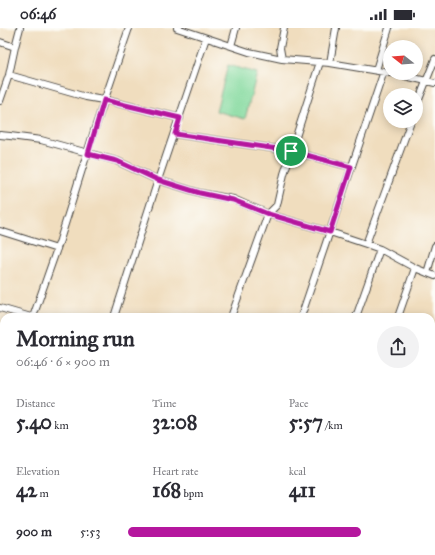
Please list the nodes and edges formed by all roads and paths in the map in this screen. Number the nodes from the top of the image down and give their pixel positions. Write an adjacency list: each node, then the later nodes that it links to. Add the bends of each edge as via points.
1 (20, 28): 11 (street)
2 (129, 28): 24 (street)
3 (177, 28): 8 (street)
4 (236, 28): 10 (street)
5 (284, 28): 12 (street, via 280,48)
6 (336, 28): 15 (street)
7 (389, 28): 16 (street)
8 (206, 38): 10 (street); 26 (street)
9 (0, 42): 11 (street)
10 (231, 46): 12 (street)
11 (14, 47): 18 (street)
12 (282, 59): 14 (street)
13 (435, 59): 21 (street)
14 (320, 62): 15 (street); 30 (street)
15 (330, 63): 16 (street)
16 (376, 70): 17 (street)
17 (383, 71)
18 (9, 75): 24 (street); 25 (street)
19 (386, 80): 32 (street)
20 (423, 80): 21 (street)
21 (427, 81): 22 (street); 23 (street)
22 (435, 83)
23 (423, 88)
24 (104, 100): 26 (street); 31 (street)
25 (0, 101)
26 (180, 118): 28 (street)
27 (408, 128): 37 (street)
28 (175, 134): 30 (street); 33 (street)
29 (0, 136): 31 (street, via 42,140)
30 (291, 151): 32 (street); 34 (street, via 277,204)
31 (88, 154): 33 (street, via 117,161); 39 (street)
32 (351, 167): 36 (street)
33 (158, 180): 34 (street, via 233,200); 47 (street)
34 (268, 214): 36 (street); 48 (street)
35 (0, 231): 39 (street)
36 (330, 232): 37 (street); 49 (street)
37 (366, 244): 40 (street)
38 (435, 246): 42 (street)
39 (57, 249): 46 (street)
40 (380, 249): 41 (street); 50 (street)
41 (415, 268): 42 (street); 51 (street)
42 (426, 273): 43 (street)
43 (435, 276)
44 (0, 308): 45 (street)
45 (18, 313)
46 (33, 313)
47 (115, 313)
48 (232, 313)
49 (302, 313)
50 (357, 313)
51 (399, 313)

